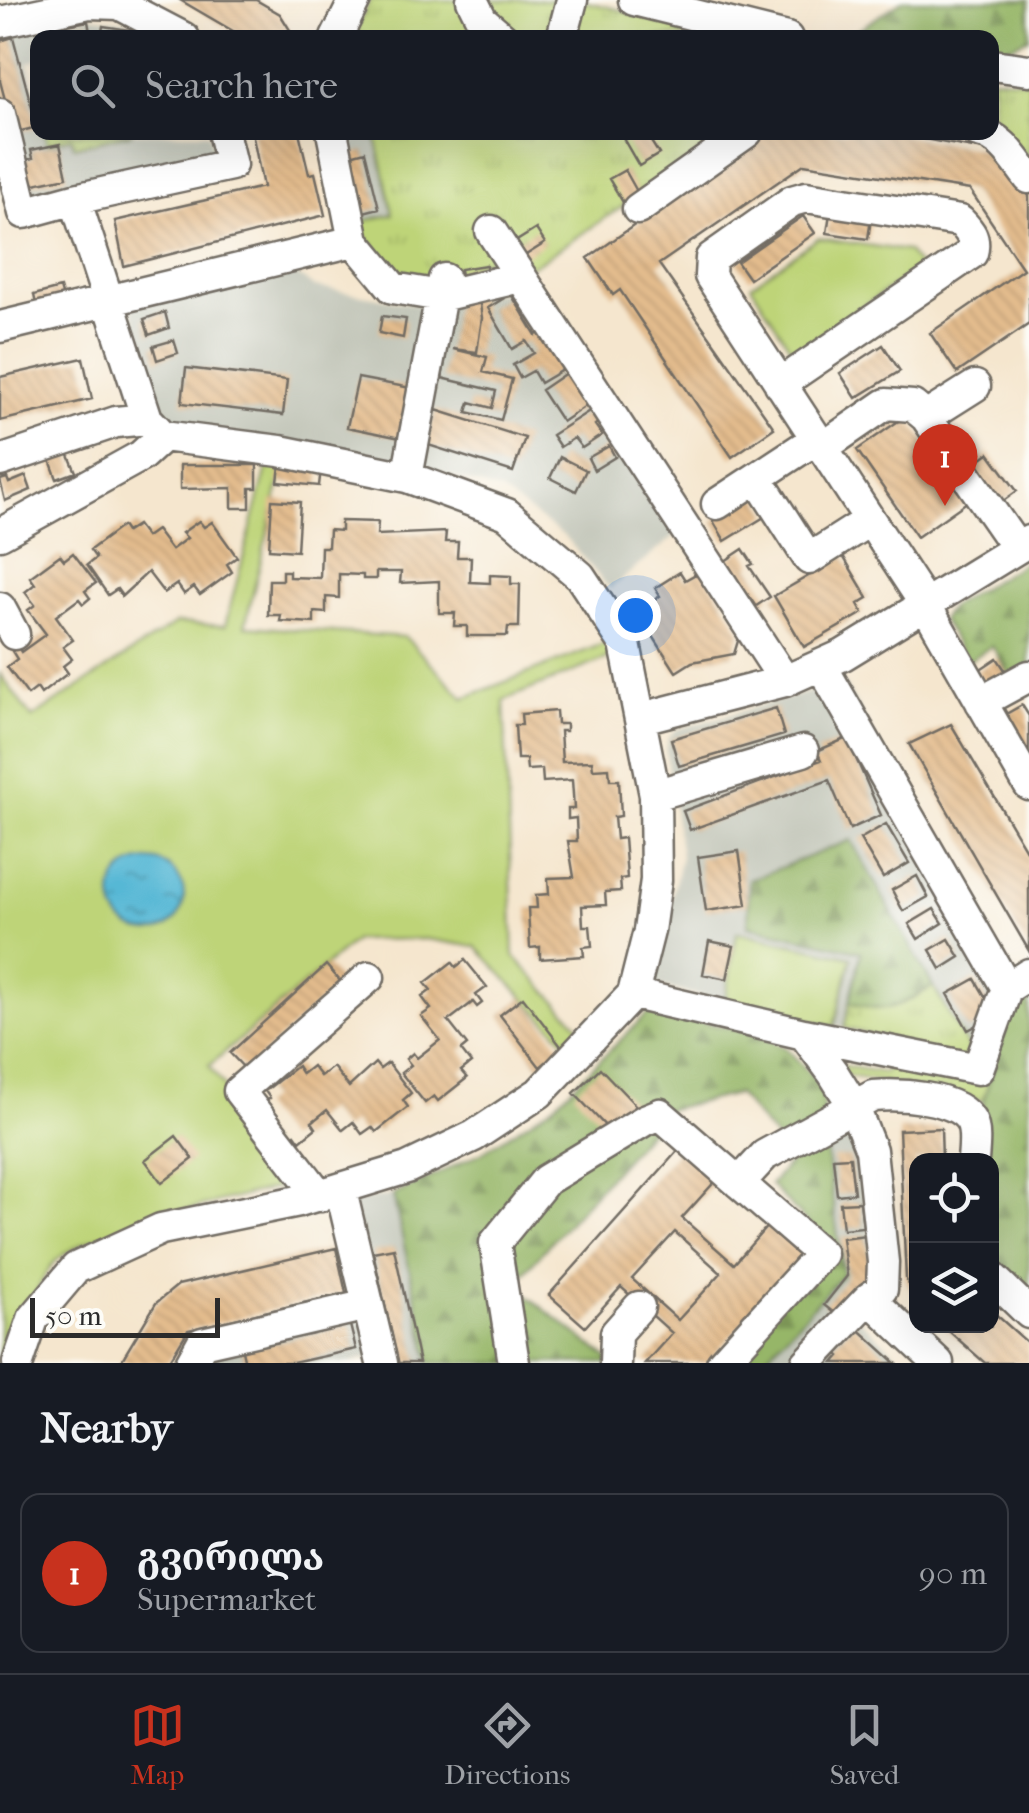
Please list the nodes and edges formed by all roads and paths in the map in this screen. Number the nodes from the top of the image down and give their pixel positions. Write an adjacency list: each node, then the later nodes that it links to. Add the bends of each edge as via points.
1 (355, 0): 7 (street)
2 (472, 0): 8 (street)
3 (572, 0): 9 (street)
4 (634, 0): 10 (street)
5 (0, 22): 6 (street, via 89,3 119,4)
6 (169, 30)
7 (340, 30)
8 (494, 30)
9 (564, 30)
10 (755, 30)
11 (0, 114): 17 (street, via 24,212)
12 (225, 140): 17 (street, via 231,165)
13 (334, 140): 20 (street)
14 (732, 140): 18 (street)
15 (996, 140): 16 (street)
16 (1029, 178)
17 (75, 200): 23 (street)
18 (638, 209)
19 (491, 232): 21 (street)
20 (354, 241): 22 (street, via 393,288); 23 (street)
21 (521, 277): 22 (street); 40 (street)
22 (443, 287): 31 (street)
23 (107, 300): 24 (street); 28 (street)
24 (0, 327)
25 (780, 384): 25 (street, via 972,253 971,233 960,221 806,197 711,258 710,276); 29 (street)
26 (975, 386): 27 (street)
27 (926, 417): 29 (street, via 913,406 886,404); 36 (street)
28 (155, 428): 30 (street, via 116,422); 31 (street); 35 (street, via 141,456)
29 (819, 444): 32 (street); 34 (street)
30 (0, 461)
31 (406, 476): 42 (street, via 507,514 580,576 625,644)
32 (757, 478): 33 (street); 34 (street, via 809,559)
33 (718, 504)
34 (870, 520): 37 (street)
35 (0, 534)
36 (1023, 544): 37 (street)
37 (925, 604): 38 (street); 41 (street)
38 (820, 665): 40 (street); 47 (street)
39 (1029, 676): 41 (street)
40 (786, 681): 42 (street)
41 (981, 702): 44 (street)
42 (642, 718): 45 (street)
43 (803, 751): 45 (street)
44 (1029, 785)
45 (655, 795): 48 (street, via 656,880)
46 (369, 978): 53 (street, via 240,1091)
47 (1018, 981): 49 (street, via 978,1068)
48 (632, 994): 49 (street); 53 (street, via 539,1093 474,1136)
49 (804, 1034): 50 (street)
50 (852, 1106): 51 (street, via 893,1094 952,1104 974,1125); 52 (street, via 765,1155); 55 (street, via 871,1150 883,1262 882,1289)
51 (974, 1153)
52 (740, 1183): 62 (street, via 660,1114 546,1180 495,1244); 64 (street, via 821,1254)
53 (331, 1194): 56 (street); 59 (street, via 160,1230 76,1268 33,1319)
54 (999, 1284): 58 (street)
55 (868, 1298): 65 (street); 66 (street)
56 (368, 1305): 60 (street, via 202,1343); 61 (street)
57 (639, 1307): 63 (street, via 616,1333)
58 (1029, 1313)
59 (18, 1363)
60 (191, 1363)
61 (382, 1363)
62 (514, 1363)
63 (615, 1363)
64 (722, 1363)
65 (807, 1363)
66 (938, 1363)

